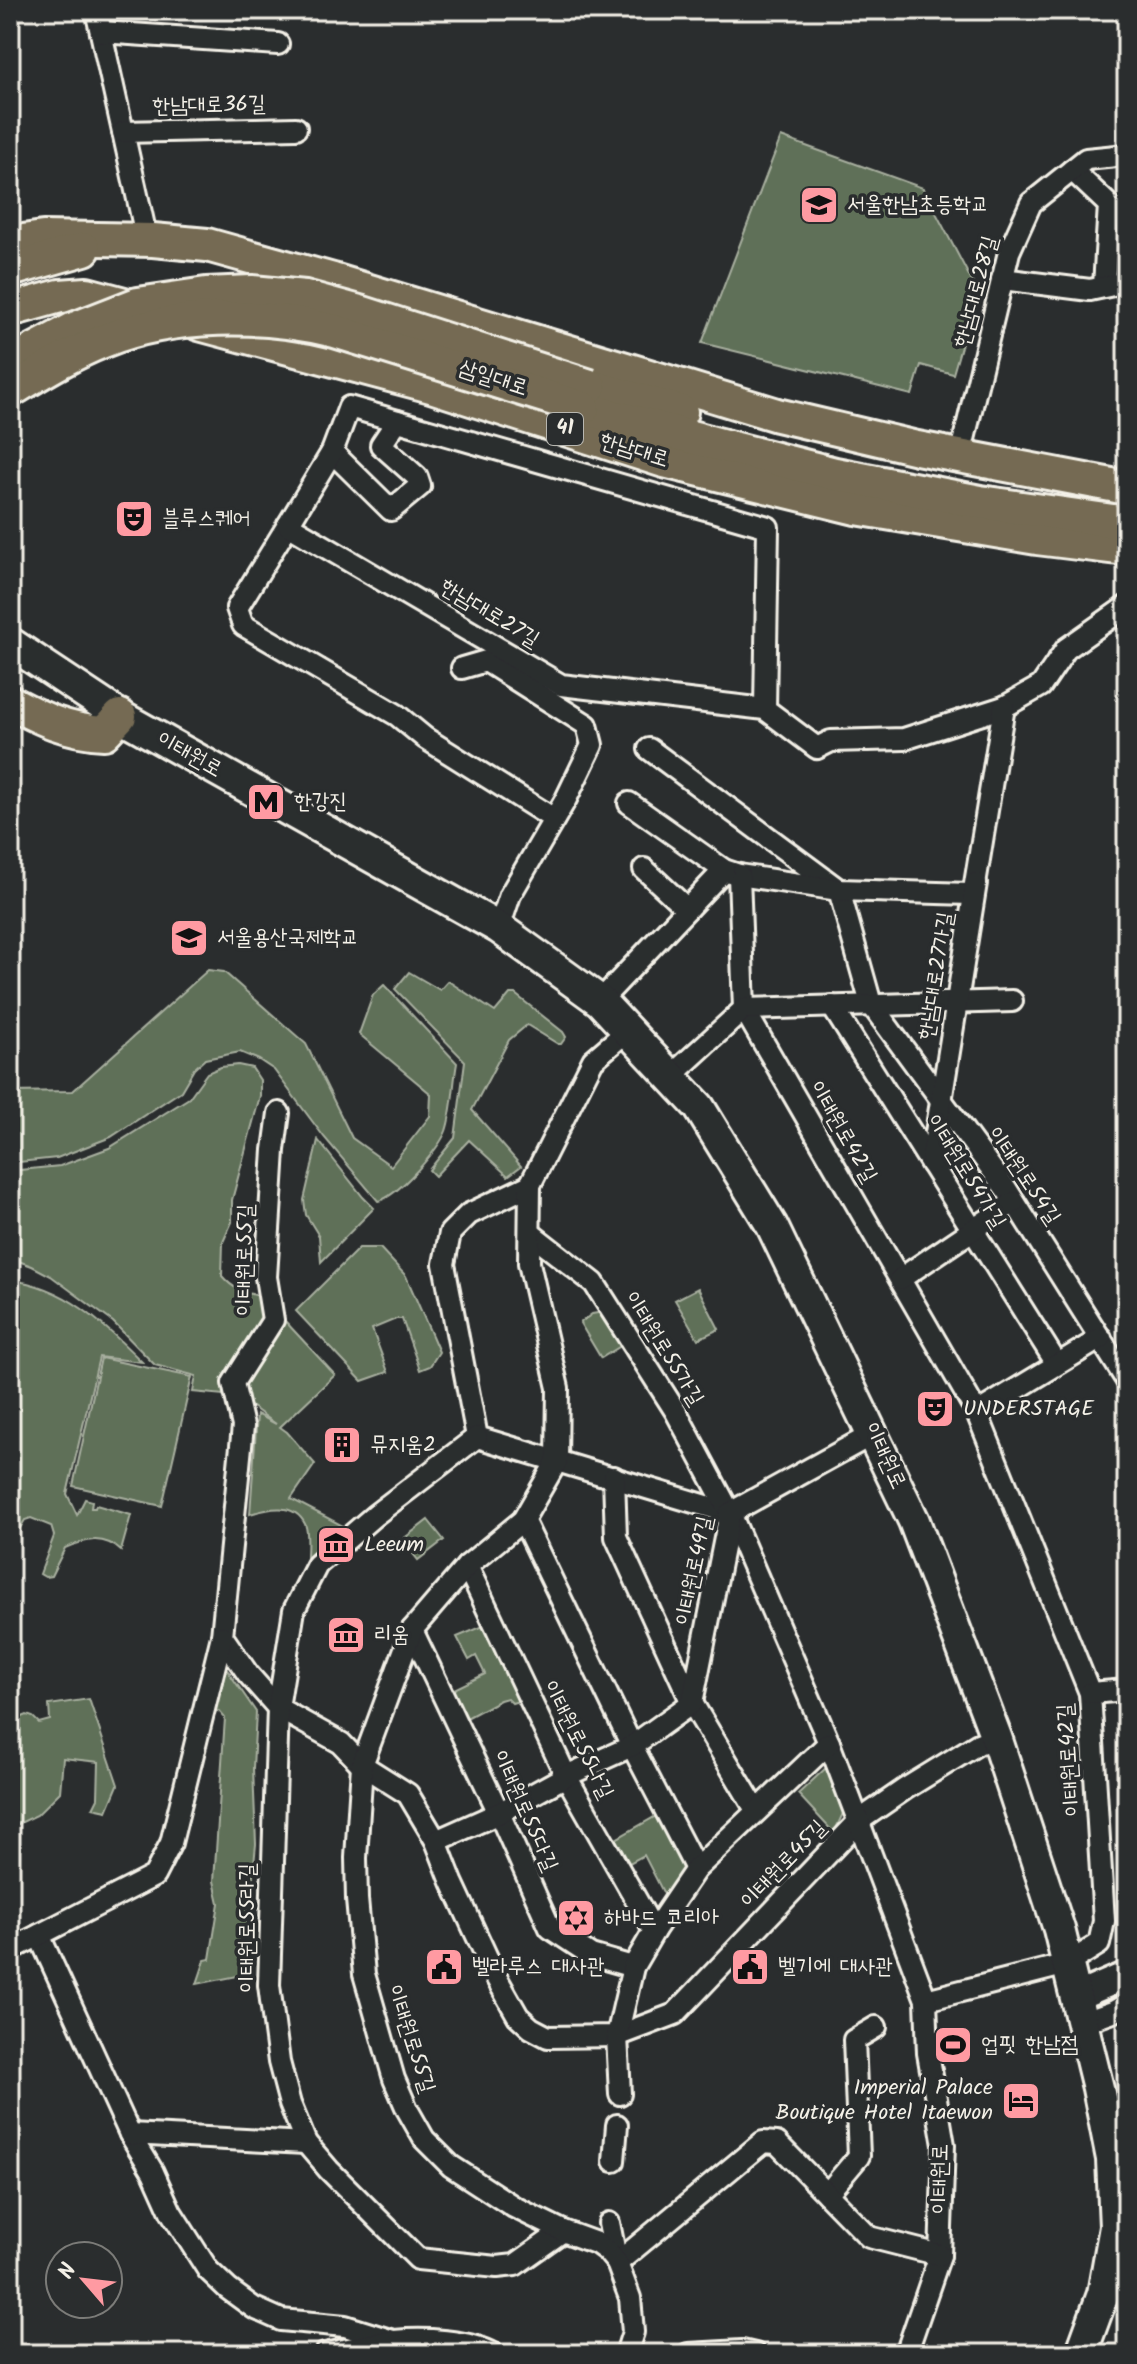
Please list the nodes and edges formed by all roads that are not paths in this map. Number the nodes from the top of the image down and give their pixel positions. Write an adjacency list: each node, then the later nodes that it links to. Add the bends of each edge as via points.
1 (96, 10): 2 (street, 한남대로36길)
2 (101, 32): 3 (street); 5 (street, 한남대로36길)
3 (278, 44)
4 (296, 128): 5 (street, 한남대로36길)
5 (123, 132): 10 (street, 한남대로36길)
6 (1127, 155): 7 (street, 한남대로28길, via 1086,159)
7 (1072, 170): 8 (street); 13 (street, 한남대로28길, via 1031,203)
8 (1118, 204): 15 (street)
9 (113, 239): 10 (main road); 11 (main road); 12 (main road)
10 (147, 240): 22 (main road, via 207,245 777,415)
11 (10, 243)
12 (10, 270)
13 (1002, 279): 15 (street, via 1090,290); 22 (street, 한남대로28길)
14 (1127, 282): 15 (street)
15 (1104, 286)
16 (10, 310): 26 (main road, 한남대로 / 41, via 87,294 431,386 664,461 856,508)
17 (10, 363): 19 (main road, 삼일대로, bridge, via 74,329 138,304 252,292 305,297 363,313)
18 (10, 391): 19 (main road, 삼일대로, bridge, via 104,340 186,322 255,318 306,324)
19 (586, 397): 23 (main road, 삼일대로, via 704,418 979,481 1069,494); 24 (main road, 삼일대로, via 717,444 835,474)
20 (397, 421): 21 (street, via 349,407); 21 (street, via 381,445 417,477 420,486 391,510); 32 (street, via 768,527)
21 (332, 452): 25 (street)
22 (960, 456): 23 (main road)
23 (1127, 490)
24 (1127, 523)
25 (288, 525): 32 (street, 한남대로27길, via 561,685); 37 (street, via 237,608 243,625 397,715)
26 (1127, 549)
27 (1127, 606): 31 (street, via 1066,649 1041,686)
28 (10, 643): 33 (main road, 이태원로)
29 (462, 668): 37 (street, via 486,661 587,725 592,745)
30 (10, 702): 33 (main road, via 46,721 89,732 104,733)
31 (1004, 707): 32 (street, via 904,739 831,741 817,748); 35 (street, 한남대로27가길)
32 (765, 709)
33 (120, 716): 42 (main road, 이태원로)
34 (649, 749): 40 (street)
35 (990, 796): 40 (street, 한남대로27가길, via 970,894); 45 (street, 한남대로27가길)
36 (629, 803): 39 (street, 한남대로27가길)
37 (554, 819): 42 (street, via 510,895)
38 (644, 869): 41 (street)
39 (732, 872): 40 (street, 한남대로27가길); 41 (street); 48 (street)
40 (839, 890): 46 (street)
41 (687, 909): 43 (street)
42 (499, 928): 43 (main road, 이태원로)
43 (600, 1001): 49 (main road, 이태원로)
44 (1012, 1001): 45 (street)
45 (957, 1002): 46 (street); 51 (street, 한남대로27가길)
46 (871, 1004): 47 (street); 51 (street, 이태원로54길)
47 (832, 1006): 48 (street); 53 (street, 이태원로54가길)
48 (744, 1009): 50 (street); 58 (street, 이태원로42길)
49 (627, 1031): 50 (main road, 이태원로); 54 (street, 이태원로55길, via 593,1060)
50 (671, 1076): 63 (main road, 이태원로, via 699,1107 772,1226)
51 (941, 1101): 53 (street, 한남대로27가길); 55 (street, 이태원로54길)
52 (279, 1113): 71 (street, 이태원로55길, via 266,1277 273,1320 233,1383 243,1426)
53 (931, 1164): 56 (street, 이태원로54가길)
54 (530, 1185): 57 (street, 이태원로55길); 64 (street, via 469,1214 450,1233 444,1264)
55 (1014, 1202): 56 (street); 59 (street, 이태원로54길)
56 (973, 1230): 58 (street); 60 (street, 이태원로54가길)
57 (530, 1233): 65 (street, 이태원로55길, via 529,1263 558,1388); 67 (street, 이태원로55가길, via 594,1283 676,1412)
58 (900, 1279): 62 (street, 이태원로42길)
59 (1101, 1338): 60 (street); 61 (street, 이태원로54길)
60 (1057, 1364): 62 (street)
61 (1127, 1381)
62 (977, 1413): 73 (street, 이태원로42길)
63 (873, 1434): 67 (street, 이태원로49길); 76 (main road, 이태원로, via 914,1521)
64 (477, 1437): 65 (street); 75 (street, via 317,1565 294,1610)
65 (557, 1461): 66 (street); 68 (street, 이태원로55길)
66 (614, 1477): 67 (street); 74 (street, 이태원로49길, via 616,1537)
67 (730, 1513): 74 (street, 이태원로49길); 77 (street, 이태원로55가길)
68 (523, 1520): 69 (street, 이태원로55길); 78 (street)
69 (467, 1566): 70 (street, 이태원로55길); 80 (street, 이태원로55나길)
70 (412, 1630): 79 (street, 이태원로55길); 82 (street, 이태원로55다길)
71 (222, 1636): 75 (street); 87 (street, 이태원로55길, via 171,1843 154,1876)
72 (1127, 1690): 73 (street)
73 (1090, 1693): 89 (street, 이태원로42길, via 1104,1921 1099,1944)
74 (692, 1703): 78 (street); 81 (street, 이태원로49길)
75 (278, 1708): 79 (street, via 341,1743); 100 (street, 이태원로55라길, via 269,1985 279,2062)
76 (996, 1737): 83 (street, 이태원로45길); 89 (main road, 이태원로)
77 (829, 1743): 81 (street); 83 (street, 이태원로55가길)
78 (632, 1746): 80 (street); 85 (street)
79 (362, 1765): 84 (street, 이태원로45길, via 408,1794); 104 (street, 이태원로55길, via 356,1832 364,1974 394,2079 424,2139 451,2166)
80 (566, 1776): 82 (street); 86 (street, 이태원로55나길)
81 (756, 1810): 85 (street)
82 (499, 1813): 84 (street); 90 (street, 이태원로55다길, via 550,1928 591,1955)
83 (860, 1820): 92 (street, 이태원로); 96 (street, 이태원로45길, via 675,2014)
84 (436, 1841): 96 (street, 이태원로45길, via 518,2016 548,2037)
85 (696, 1869): 86 (street)
86 (654, 1931): 90 (street)
87 (39, 1935): 88 (street, 이태원로55길); 99 (street)
88 (10, 1950)
89 (1067, 1964): 92 (street); 94 (main road, 이태원로)
90 (633, 1967): 96 (street)
91 (1127, 1975): 94 (street)
92 (926, 2000): 105 (street, 이태원로, via 928,2053 944,2145)
93 (1127, 2004): 94 (street, via 1113,2012)
94 (1079, 2010): 114 (main road, 이태원로, via 1112,2159 1115,2227 1103,2294)
95 (876, 2027): 102 (street, via 854,2040 859,2156)
96 (617, 2036): 97 (street)
97 (620, 2094)
98 (617, 2125): 101 (street)
99 (130, 2134): 100 (street); 107 (street, via 200,2258 228,2289 281,2320 345,2326)
100 (306, 2143): 104 (street, 이태원로55라길, via 418,2259 515,2265)
101 (614, 2161)
102 (827, 2194): 105 (street, via 869,2237); 106 (street, via 777,2143 763,2142)
103 (609, 2223): 106 (street)
104 (563, 2231): 106 (street, 이태원로55길, via 596,2243)
105 (940, 2255): 113 (street, 이태원로)
106 (617, 2263): 110 (street, via 630,2298 633,2332)
107 (393, 2341): 108 (street); 109 (street, via 445,2342)
108 (325, 2354)
109 (494, 2354)
110 (626, 2354)
111 (688, 2354): 112 (street)
112 (755, 2354)
113 (906, 2354)
114 (1081, 2354)

